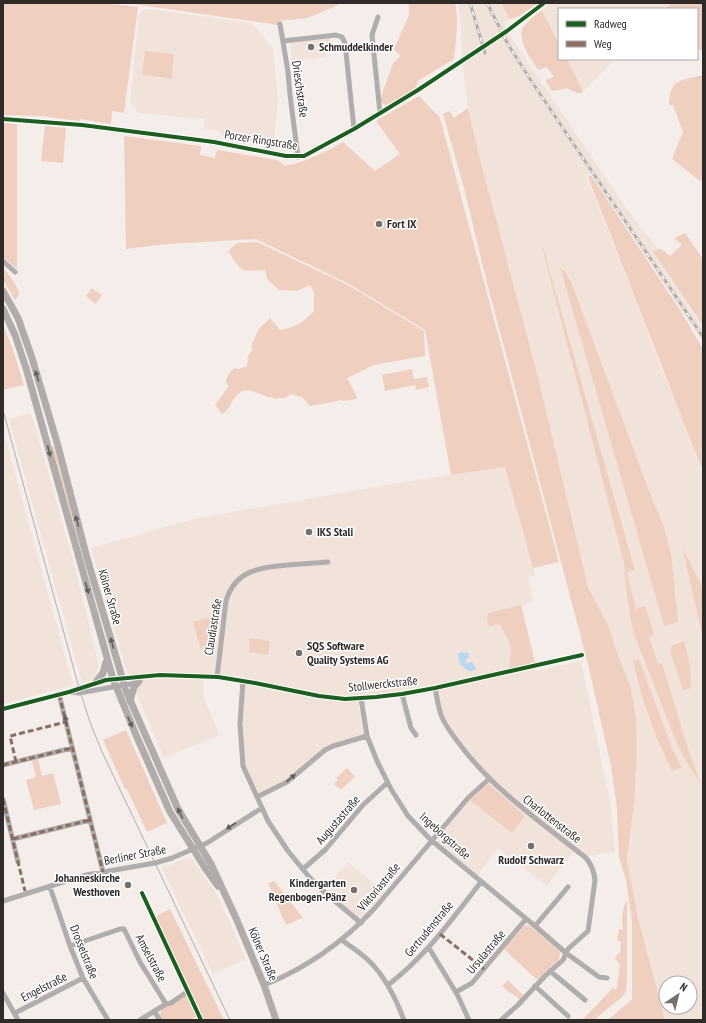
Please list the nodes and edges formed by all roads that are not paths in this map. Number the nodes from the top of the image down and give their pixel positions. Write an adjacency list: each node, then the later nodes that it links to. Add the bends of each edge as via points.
1 (544, 3): 5 (street, Porzer Ringstraße, via 507,31)
2 (378, 17): 5 (street, via 372,34)
3 (280, 24): 4 (street, Drieschstraße)
4 (282, 41): 7 (street, via 336,34 342,37 346,50); 8 (street, Drieschstraße)
5 (380, 113): 7 (street, Porzer Ringstraße)
6 (3, 119): 8 (street, Porzer Ringstraße, via 82,125 198,140)
7 (354, 129): 8 (street, Porzer Ringstraße)
8 (298, 157)
9 (3, 261): 10 (street)
10 (15, 272)
11 (3, 291): 13 (main road, Kölner Straße, one-way to 11, via 32,358 18,318)
12 (3, 309): 15 (main road, Kölner Straße, one-way to 15, via 26,368)
13 (88, 562): 15 (main road); 23 (main road, Kölner Straße, one-way to 13)
14 (328, 562): 19 (street, Claudiastraße, via 263,568 238,580 226,600)
15 (80, 565): 17 (main road, Kölner Straße, one-way to 17)
16 (582, 655): 25 (street, Stollwerckstraße)
17 (107, 660): 22 (main road, via 103,673); 24 (main road, Kölner Straße)
18 (150, 676): 19 (street, Stollwerckstraße, via 169,674); 20 (street, Stollwerckstraße); 23 (street, Stollwerckstraße)
19 (217, 677): 21 (street, Stollwerckstraße)
20 (139, 681): 23 (street, Stollwerckstraße); 30 (main road, via 133,689)
21 (243, 681): 29 (street, Stollwerckstraße, via 319,696); 38 (street, via 240,724 244,766)
22 (96, 682): 24 (street); 26 (street)
23 (123, 682): 24 (street, Stollwerckstraße); 30 (main road, Kölner Straße)
24 (114, 683): 26 (street, via 78,693); 44 (main road, Kölner Straße, one-way to 44, via 170,812)
25 (435, 688): 28 (street, Stollwerckstraße); 36 (street, Charlottenstraße, via 441,715 454,737)
26 (69, 692): 27 (street)
27 (59, 694): 31 (street); 34 (street, one-way to 27)
28 (402, 694): 29 (street, Stollwerckstraße); 32 (street, via 411,728)
29 (361, 698): 33 (street, Ingeborgstraße)
30 (130, 701): 44 (main road, Kölner Straße, one-way to 30)
31 (3, 709)
32 (416, 735)
33 (367, 736): 37 (street, Ingeborgstraße); 38 (street, one-way to 33, via 287,782 325,750)
34 (72, 748): 35 (street); 41 (street)
35 (3, 765)
36 (489, 779): 43 (street, Viktoriastraße, via 468,798); 58 (street, Charlottenstraße, via 592,865 595,880 588,930)
37 (387, 783): 43 (street, Ingeborgstraße, via 408,816); 46 (street, Augustastraße, via 363,805 326,849)
38 (257, 797): 40 (street)
39 (3, 799): 42 (street)
40 (262, 808): 44 (street, Berliner Straße, one-way to 44); 46 (street, via 278,837)
41 (90, 820): 42 (street); 47 (street)
42 (13, 839): 45 (street)
43 (431, 840): 48 (street, Ingeborgstraße); 53 (street, Viktoriastraße)
44 (197, 848): 47 (street, Berliner Straße, via 155,863); 62 (main road, Kölner Straße, via 211,864)
45 (18, 862)
46 (303, 869): 53 (street, via 323,891)
47 (103, 872): 49 (street, Berliner Straße)
48 (481, 882): 52 (street, Ingeborgstraße); 57 (street, Gertrudenstraße)
49 (50, 887): 51 (street, Berliner Straße); 56 (street, Drosselstraße)
50 (568, 887): 54 (street)
51 (3, 902)
52 (526, 918): 54 (street, Ingeborgstraße); 66 (street, Ursulastraße, via 472,983)
53 (361, 923): 55 (street, Viktoriastraße)
54 (535, 926): 58 (street, Ingeborgstraße)
55 (342, 940): 62 (street, Viktoriastraße, via 305,965); 63 (street, via 370,962)
56 (70, 946): 60 (street, Drosselstraße); 69 (street, Amselstraße, via 124,929 140,962)
57 (429, 948): 63 (street, Gertrudenstraße); 66 (street)
58 (566, 953): 59 (street, Charlottenstraße, via 563,960); 61 (street, Ingeborgstraße, via 599,977)
59 (550, 971): 64 (street, Charlottenstraße); 68 (street)
60 (82, 978): 71 (street, Engelstraße); 74 (street, Drosselstraße)
61 (607, 978)
62 (264, 985): 77 (main road, Kölner Straße)
63 (388, 985): 78 (street)
64 (535, 986): 72 (street); 80 (street, Charlottenstraße)
65 (188, 992): 69 (street)
66 (456, 992): 79 (street)
67 (3, 993): 71 (street)
68 (585, 1000)
69 (166, 1004): 70 (street)
70 (154, 1011): 75 (street); 76 (street)
71 (15, 1013): 73 (street)
72 (568, 1016)
73 (18, 1020)
74 (108, 1020)
75 (140, 1020)
76 (160, 1020)
77 (276, 1020)
78 (404, 1020)
79 (469, 1020)
80 (501, 1020)

